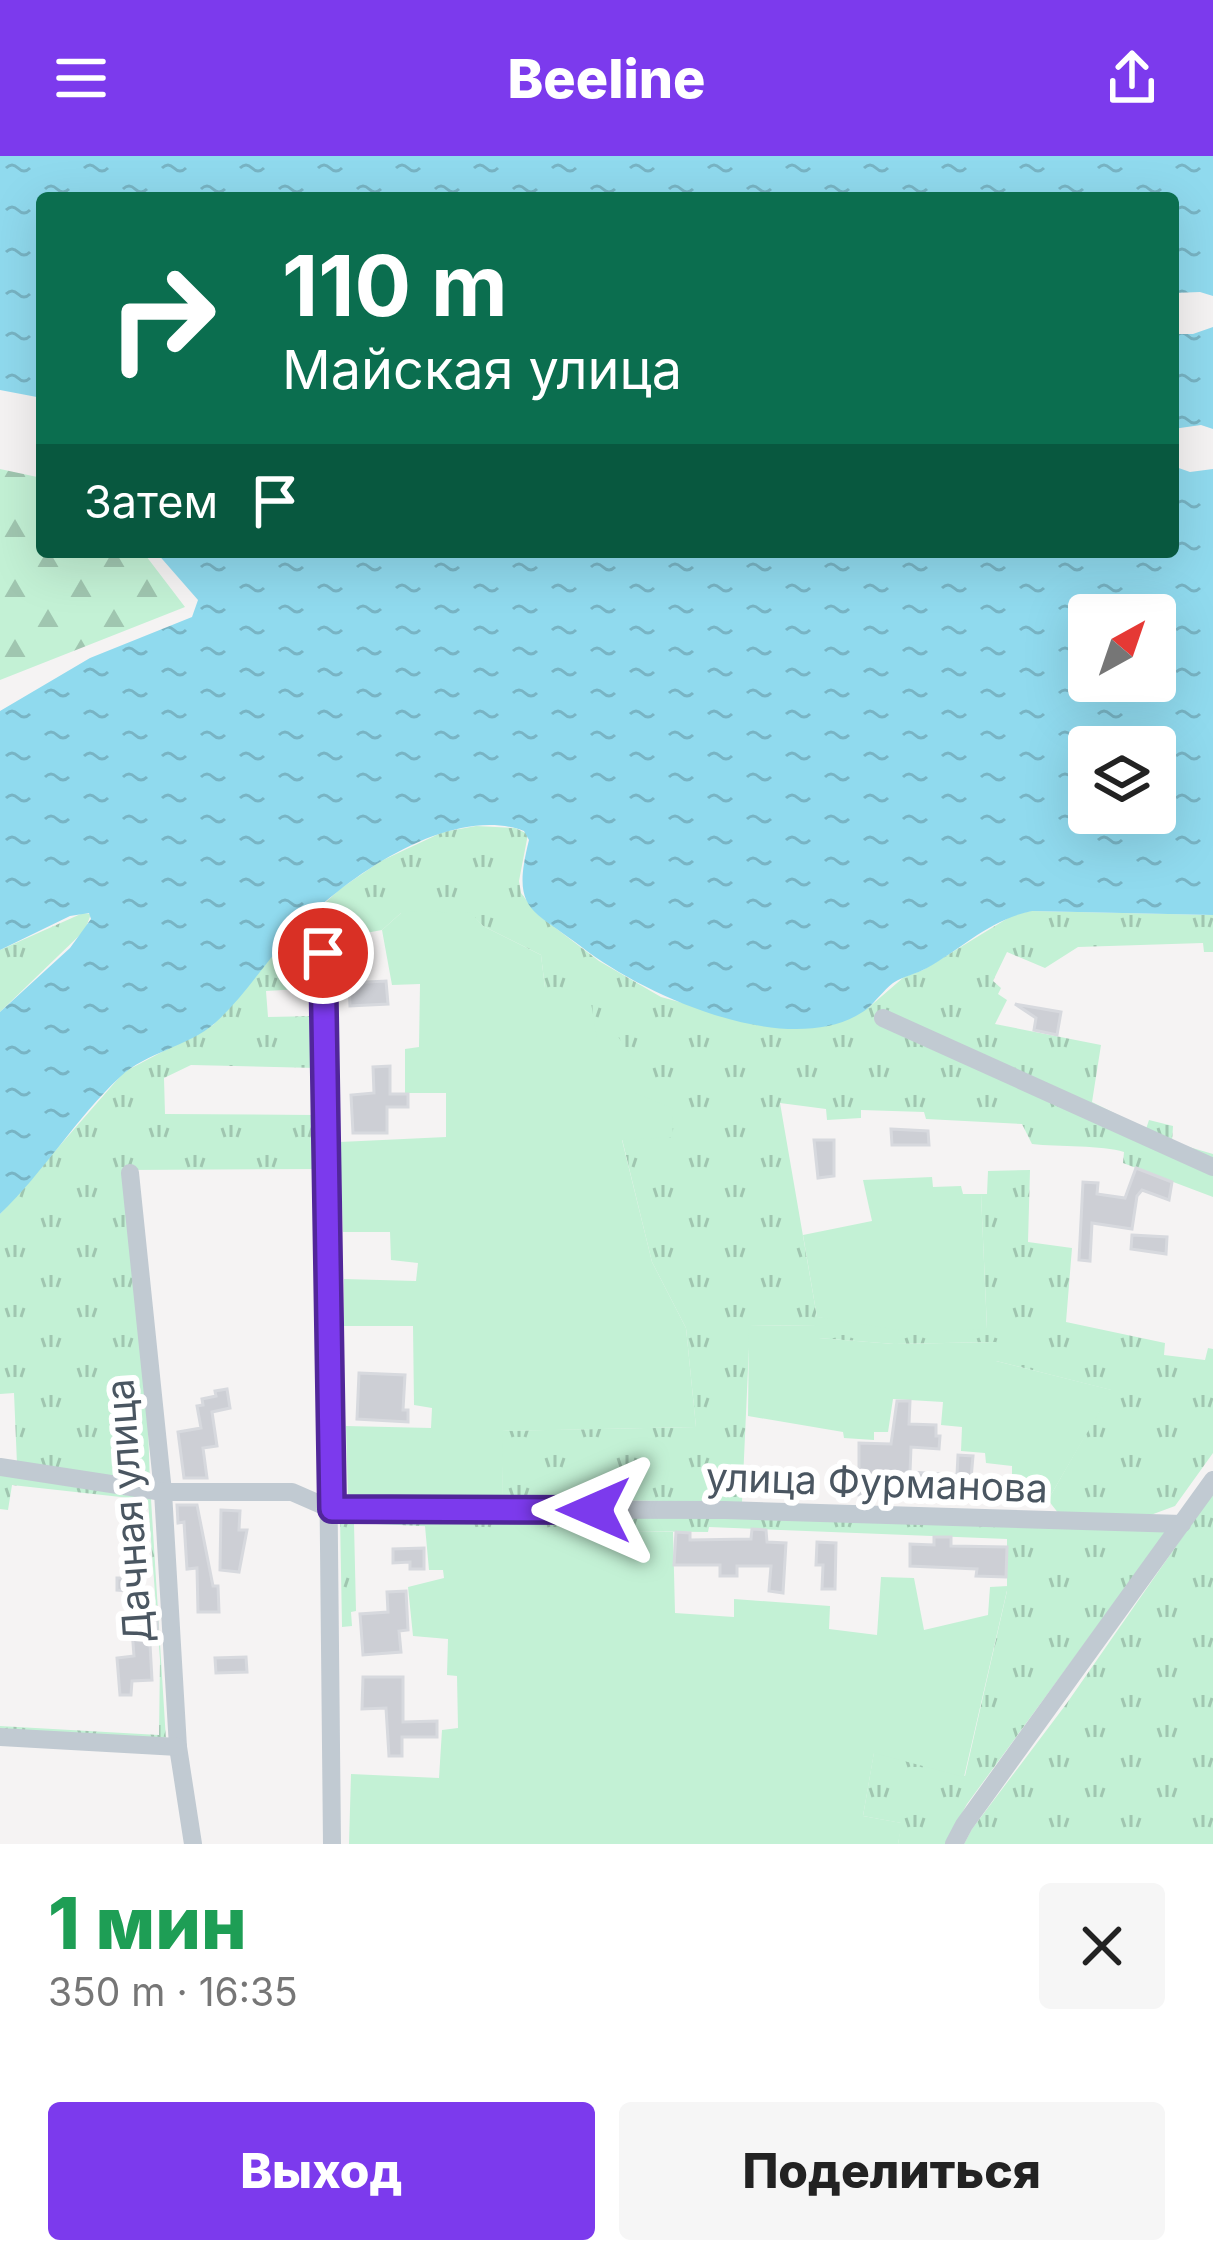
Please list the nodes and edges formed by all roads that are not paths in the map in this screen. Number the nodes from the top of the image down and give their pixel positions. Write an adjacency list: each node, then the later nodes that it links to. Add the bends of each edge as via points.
1 (323, 953): 8 (street)
2 (883, 1018): 3 (street)
3 (1213, 1166)
4 (130, 1174): 7 (street, Дачная улица)
5 (0, 1467): 7 (street, улица Фурманова)
6 (1213, 1480): 9 (street)
7 (163, 1492): 8 (street, улица Фурманова, via 292,1492); 11 (street, Дачная улица)
8 (332, 1509): 9 (street, улица Фурманова); 13 (street)
9 (1182, 1524): 14 (street)
10 (0, 1737): 11 (street)
11 (178, 1747): 12 (street, Дачная улица)
12 (193, 1844)
13 (332, 1844)
14 (954, 1844)

